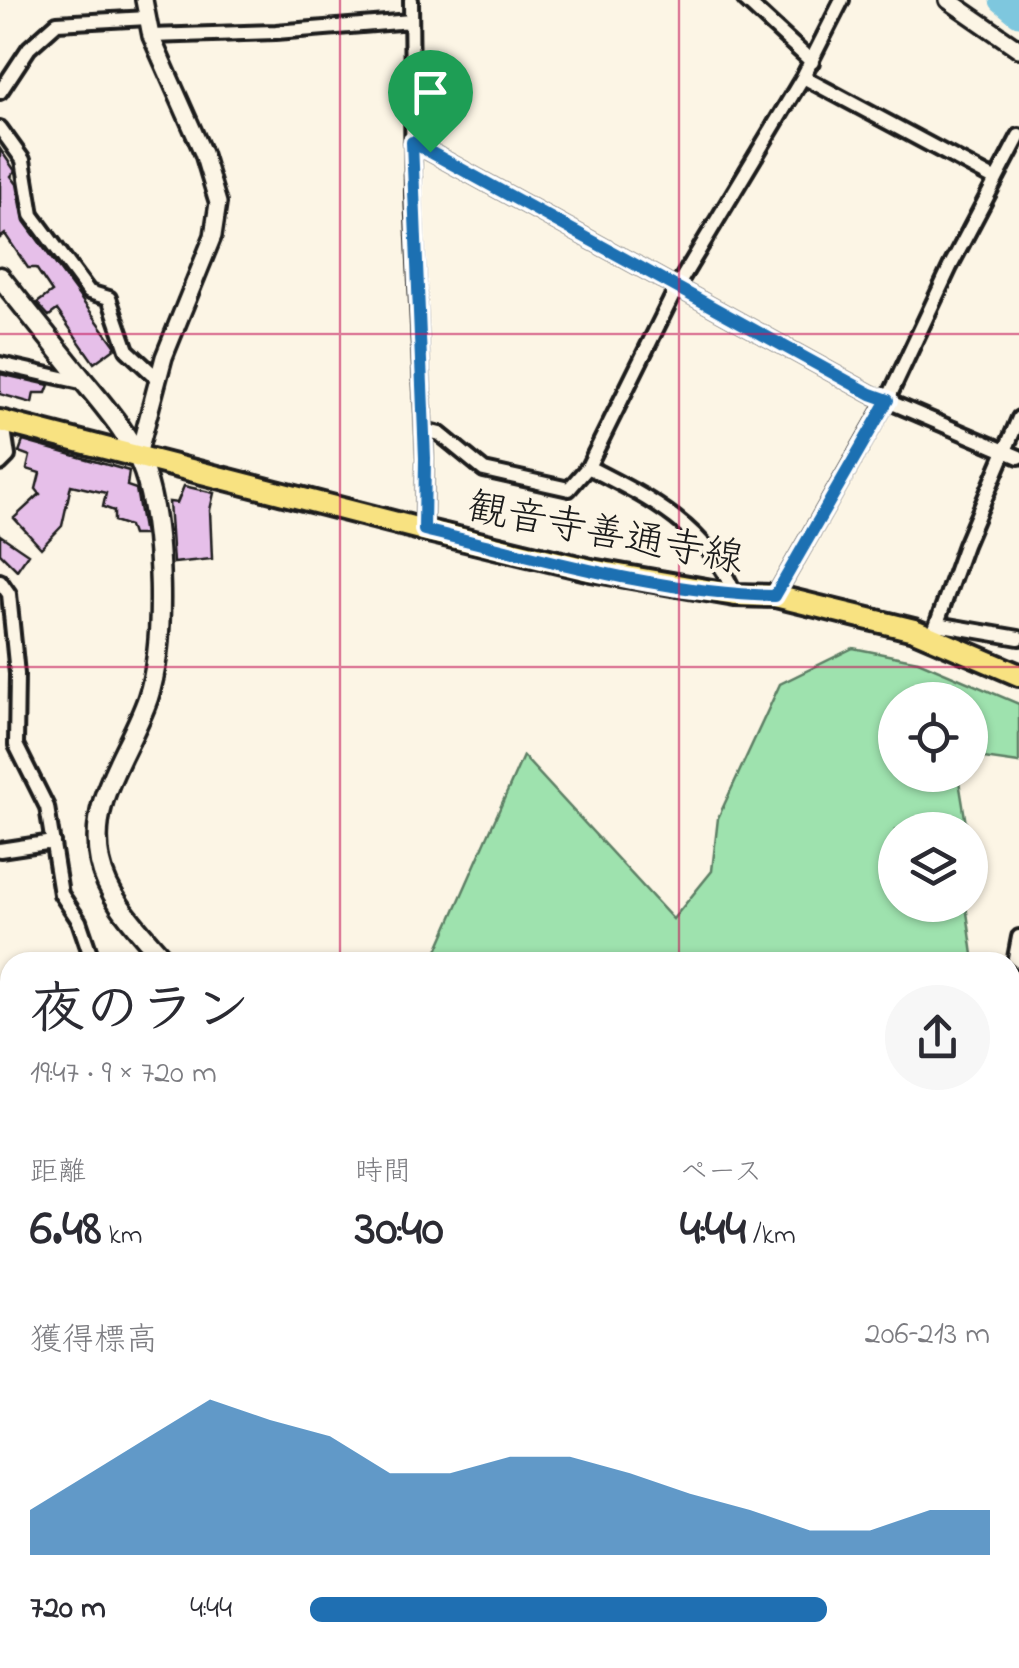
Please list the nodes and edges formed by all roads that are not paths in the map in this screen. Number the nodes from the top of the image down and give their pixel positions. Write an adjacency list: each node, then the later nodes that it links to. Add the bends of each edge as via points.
1 (144, 0): 6 (street)
2 (411, 0): 7 (street)
3 (744, 0): 10 (street)
4 (842, 0): 10 (street)
5 (948, 0): 9 (street)
6 (148, 18): 8 (street); 12 (street, via 57,23 29,48)
7 (411, 22): 8 (street); 15 (street)
8 (151, 36): 21 (street, via 218,203 213,236)
9 (1019, 50)
10 (812, 62): 11 (street)
11 (803, 77): 17 (street); 19 (street)
12 (0, 92)
13 (0, 128): 21 (street, via 22,160 32,215 89,292 108,298 127,350)
14 (1019, 136): 16 (street)
15 (412, 142): 19 (street); 26 (street)
16 (1015, 154): 17 (street)
17 (996, 180): 23 (street)
18 (0, 277): 22 (main road)
19 (678, 285): 23 (street); 31 (street)
20 (0, 364): 22 (street)
21 (158, 378): 28 (street)
22 (86, 384): 28 (main road)
23 (888, 400): 27 (street); 35 (street)
24 (1019, 418): 27 (street)
25 (1, 421): 28 (main road, 観音寺善通寺線); 30 (street, via 8,456)
26 (424, 430): 31 (street, via 440,434 484,470 518,478 569,489); 32 (street)
27 (1004, 451): 29 (street); 36 (street)
28 (138, 455): 32 (main road, 観音寺善通寺線); 42 (main road, via 152,496 160,593 157,665 100,807 96,840 112,893)
29 (1019, 457)
30 (0, 464)
31 (588, 467): 34 (street, via 686,524 724,568)
32 (424, 530): 34 (main road, 観音寺善通寺線)
33 (0, 581): 39 (street, via 10,594 16,745 48,807)
34 (734, 595): 35 (main road, 観音寺善通寺線)
35 (775, 596): 36 (main road, 観音寺善通寺線)
36 (934, 631): 37 (street); 38 (main road, 観音寺善通寺線)
37 (1019, 638)
38 (1019, 675)
39 (53, 842): 40 (street); 41 (street, via 61,894)
40 (0, 850)
41 (90, 952)
42 (158, 952)

